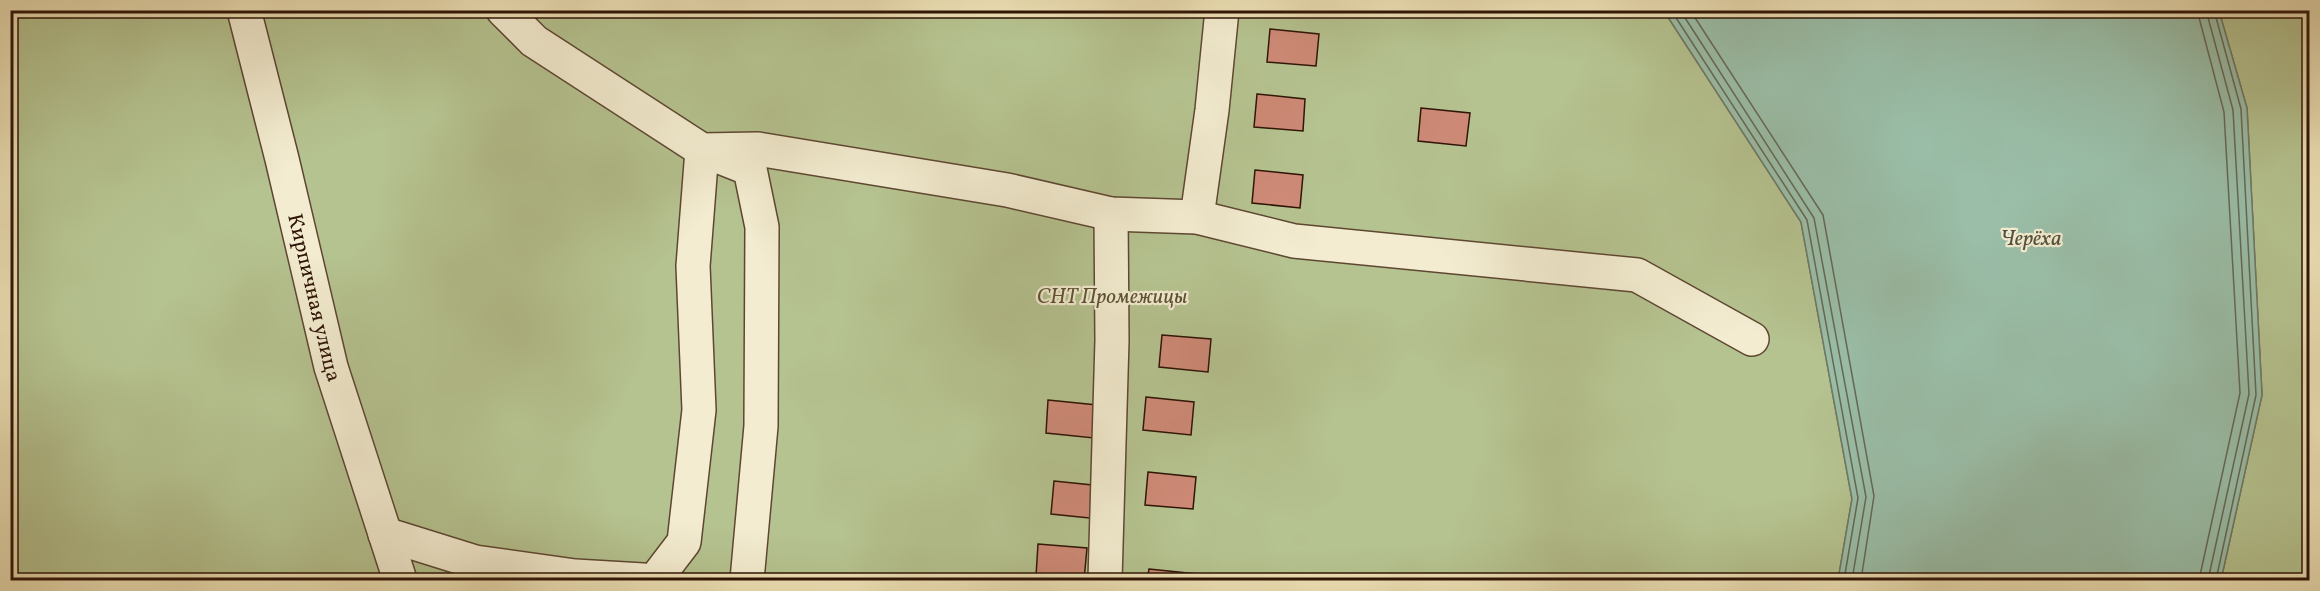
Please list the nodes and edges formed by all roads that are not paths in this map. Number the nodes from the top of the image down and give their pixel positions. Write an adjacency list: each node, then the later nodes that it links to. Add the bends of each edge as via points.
1 (244, 10): 8 (street, Кирпичная улица, via 331,367)
2 (503, 10): 4 (street, via 534,41)
3 (1222, 10): 6 (street)
4 (702, 150): 5 (street, via 758,149 1007,189); 11 (street, via 693,266 697,420 684,542); 12 (street, via 750,169 762,227 761,426)
5 (1111, 214): 6 (street); 13 (street)
6 (1197, 217): 7 (street, via 1294,241 1637,275)
7 (1752, 339)
8 (385, 534): 9 (street, Кирпичная улица); 10 (street, via 475,562 575,576)
9 (400, 580)
10 (643, 580)
11 (655, 580)
12 (747, 580)
13 (1106, 580)

